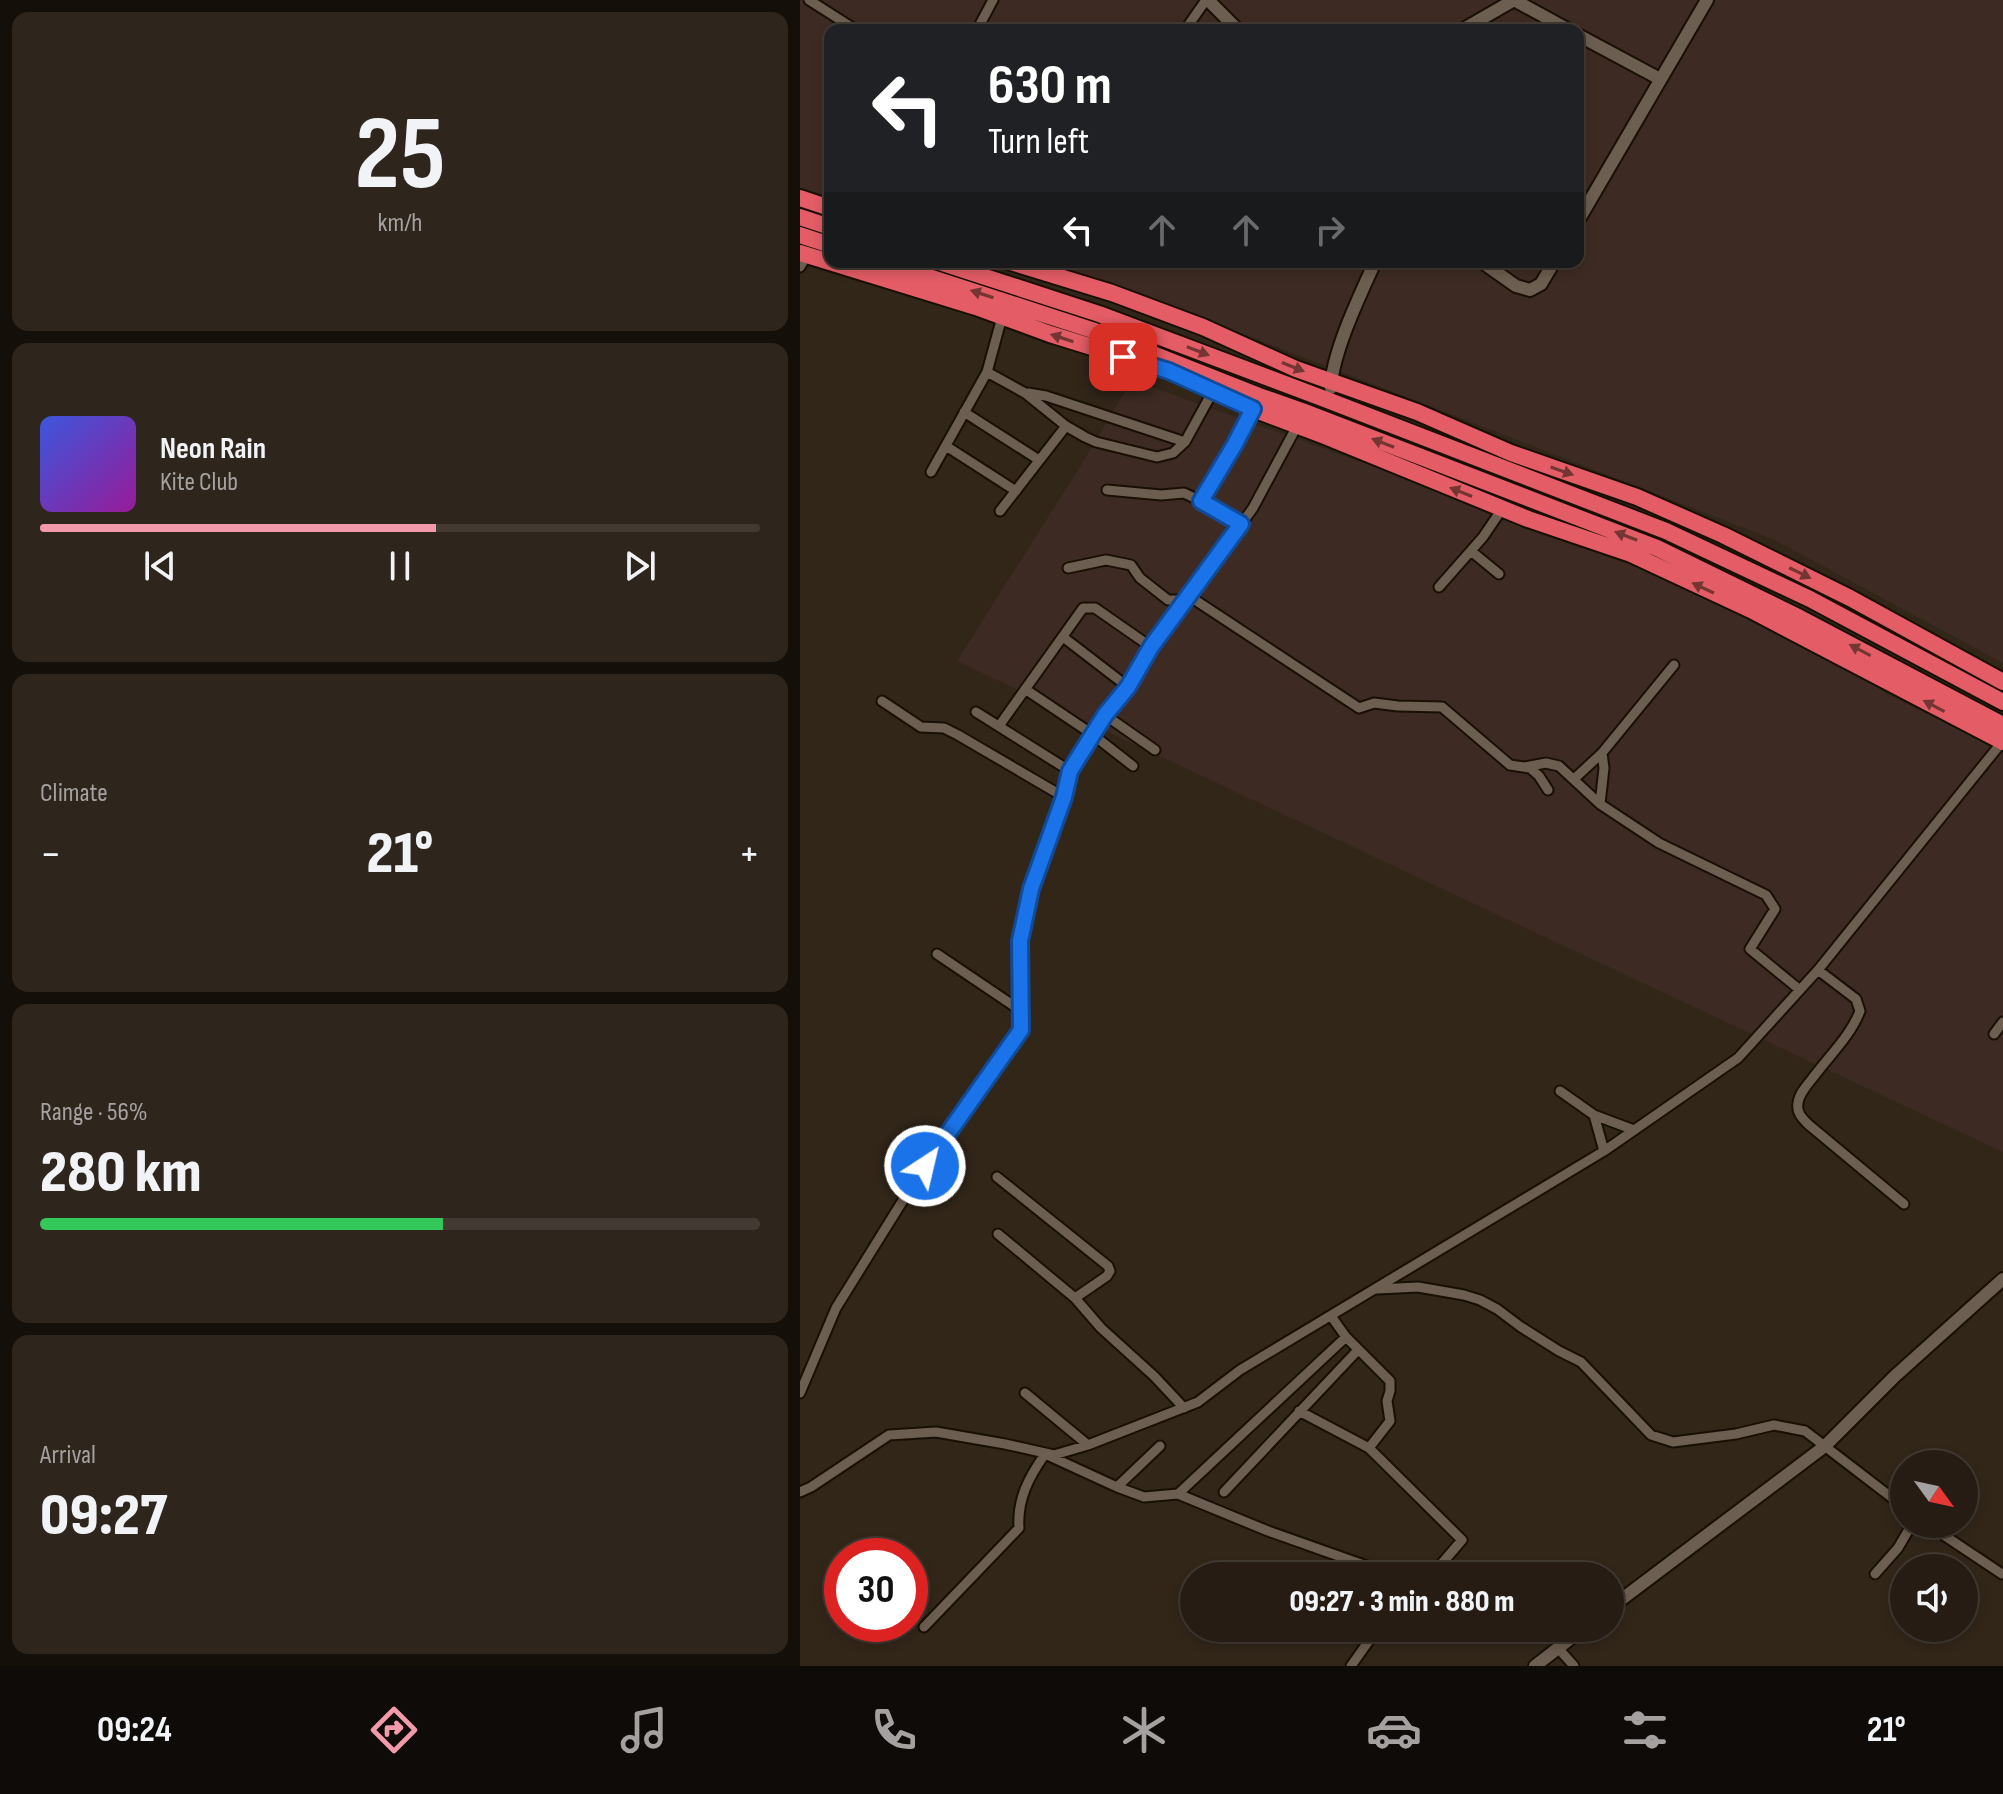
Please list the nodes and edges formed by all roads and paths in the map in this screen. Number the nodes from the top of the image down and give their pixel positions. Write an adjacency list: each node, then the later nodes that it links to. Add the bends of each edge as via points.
1 (809, 0): 6 (street)
2 (993, 0): 7 (street)
3 (1514, 0): 10 (street); 11 (street)
4 (1707, 0): 13 (street)
5 (1213, 2): 8 (street); 9 (street)
6 (847, 24)
7 (980, 24)
8 (1191, 24)
9 (1233, 24)
10 (1472, 24)
11 (1558, 24)
12 (1584, 38): 13 (street)
13 (1660, 79): 16 (street)
14 (800, 198): 15 (highway)
15 (824, 206)
16 (1584, 211)
17 (800, 217): 18 (highway)
18 (824, 225)
19 (800, 235): 20 (highway)
20 (824, 243)
21 (802, 259): 22 (highway)
22 (824, 265)
23 (837, 268): 30 (highway)
24 (901, 268): 66 (highway, one-way to 24, via 1657,548 1092,330)
25 (957, 268): 58 (highway, one-way to 58, via 1099,314 1666,531 1810,599)
26 (1031, 268): 32 (highway, one-way to 32, via 1203,327)
27 (1372, 268): 32 (street)
28 (1490, 268): 29 (street, via 1530,290)
29 (1550, 268)
30 (1002, 317): 31 (street); 33 (highway, one-way to 30, via 1169,371)
31 (987, 372): 34 (street); 36 (street)
32 (1331, 385): 56 (highway, one-way to 56, via 1417,412 1511,453 1637,497 1850,598)
33 (1213, 391): 35 (highway); 39 (street)
34 (1025, 393): 37 (street); 39 (street)
35 (1253, 409): 38 (highway); 45 (street)
36 (964, 412): 40 (street); 41 (street)
37 (1066, 426): 39 (street, via 1096,442 1157,457 1173,453); 41 (street)
38 (1308, 427): 46 (highway, one-way to 38); 48 (street)
39 (1185, 442)
40 (946, 446): 42 (street); 44 (street)
41 (1039, 460): 44 (street)
42 (931, 472)
43 (1107, 490): 45 (street, via 1184,493)
44 (1016, 491): 47 (street)
45 (1201, 501): 48 (street)
46 (1502, 509): 49 (street); 69 (highway, one-way to 46, via 1631,554)
47 (1000, 511)
48 (1241, 524): 53 (street)
49 (1471, 551): 51 (street); 52 (street)
50 (1068, 568): 53 (street, via 1106,560 1131,565 1168,600)
51 (1499, 574)
52 (1439, 587)
53 (1187, 598): 55 (street); 73 (street, via 1359,708 1374,703 1442,707 1510,765)
54 (1063, 637): 55 (street, via 1083,608 1095,608); 60 (street); 61 (street)
55 (1151, 647): 60 (street)
56 (1967, 662): 58 (highway); 59 (highway)
57 (1674, 665): 71 (street)
58 (1958, 678): 63 (highway)
59 (2003, 682)
60 (1128, 687): 65 (street)
61 (1025, 689): 67 (street); 68 (street)
62 (882, 701): 77 (street, via 921,727 958,735)
63 (2003, 702)
64 (976, 712): 67 (street)
65 (1105, 715): 68 (street); 70 (street)
66 (2003, 725)
67 (999, 726): 74 (street)
68 (1092, 734): 72 (street); 74 (street)
69 (2003, 742): 80 (street)
70 (1155, 750)
71 (1602, 753): 75 (street); 78 (street)
72 (1133, 766)
73 (1524, 767): 75 (street, via 1559,766); 76 (street)
74 (1070, 771): 77 (street)
75 (1574, 779): 78 (street)
76 (1548, 790)
77 (1064, 797): 82 (street, via 1031,889 1020,941)
78 (1600, 804): 81 (street, via 1659,843 1766,895 1775,909 1750,949)
79 (937, 954): 82 (street)
80 (1818, 970): 81 (street); 90 (street, via 1851,994 1860,1011 1806,1086 1798,1110)
81 (1800, 990): 87 (street, via 1738,1058)
82 (1020, 1010): 98 (street, via 1021,1030 910,1189 836,1308)
83 (2003, 1022): 84 (street)
84 (1994, 1034)
85 (1560, 1091): 86 (street)
86 (1594, 1115): 87 (street); 88 (street)
87 (1634, 1130): 88 (street)
88 (1604, 1151): 93 (street)
89 (997, 1177): 94 (street, via 1108,1266 1107,1276)
90 (1904, 1204)
91 (998, 1234): 94 (street)
92 (2003, 1279): 104 (street)
93 (1374, 1290): 95 (street); 104 (street, via 1418,1287 1480,1300 1581,1362 1651,1435 1673,1442 1774,1425 1805,1431)
94 (1075, 1298): 100 (street)
95 (1331, 1316): 96 (street); 100 (street)
96 (1346, 1337): 97 (street); 110 (street)
97 (1358, 1350): 101 (street); 105 (street, via 1390,1381 1390,1421)
98 (800, 1393)
99 (1025, 1393): 102 (street)
100 (1184, 1408): 102 (street)
101 (1299, 1411): 105 (street); 109 (street)
102 (1088, 1445): 106 (street)
103 (1160, 1446): 107 (street)
104 (1825, 1446): 111 (street); 118 (street)
105 (1369, 1448): 115 (street, via 1462,1540)
106 (1045, 1454): 107 (street); 108 (street, via 936,1432 889,1435); 119 (street, via 1023,1492 1019,1528)
107 (1117, 1487): 110 (street, via 1144,1497)
108 (800, 1492)
109 (1224, 1492)
110 (1178, 1494): 114 (street)
111 (1890, 1496)
112 (1904, 1538): 116 (street)
113 (1948, 1538): 117 (street)
114 (1355, 1562)
115 (1445, 1562)
116 (1875, 1574)
117 (2002, 1574)
118 (1624, 1597)
119 (928, 1623)
120 (1368, 1642): 123 (street)
121 (1566, 1642): 122 (street)
122 (1558, 1648): 124 (street); 125 (street)
123 (1351, 1666)
124 (1535, 1666)
125 (1574, 1666)

